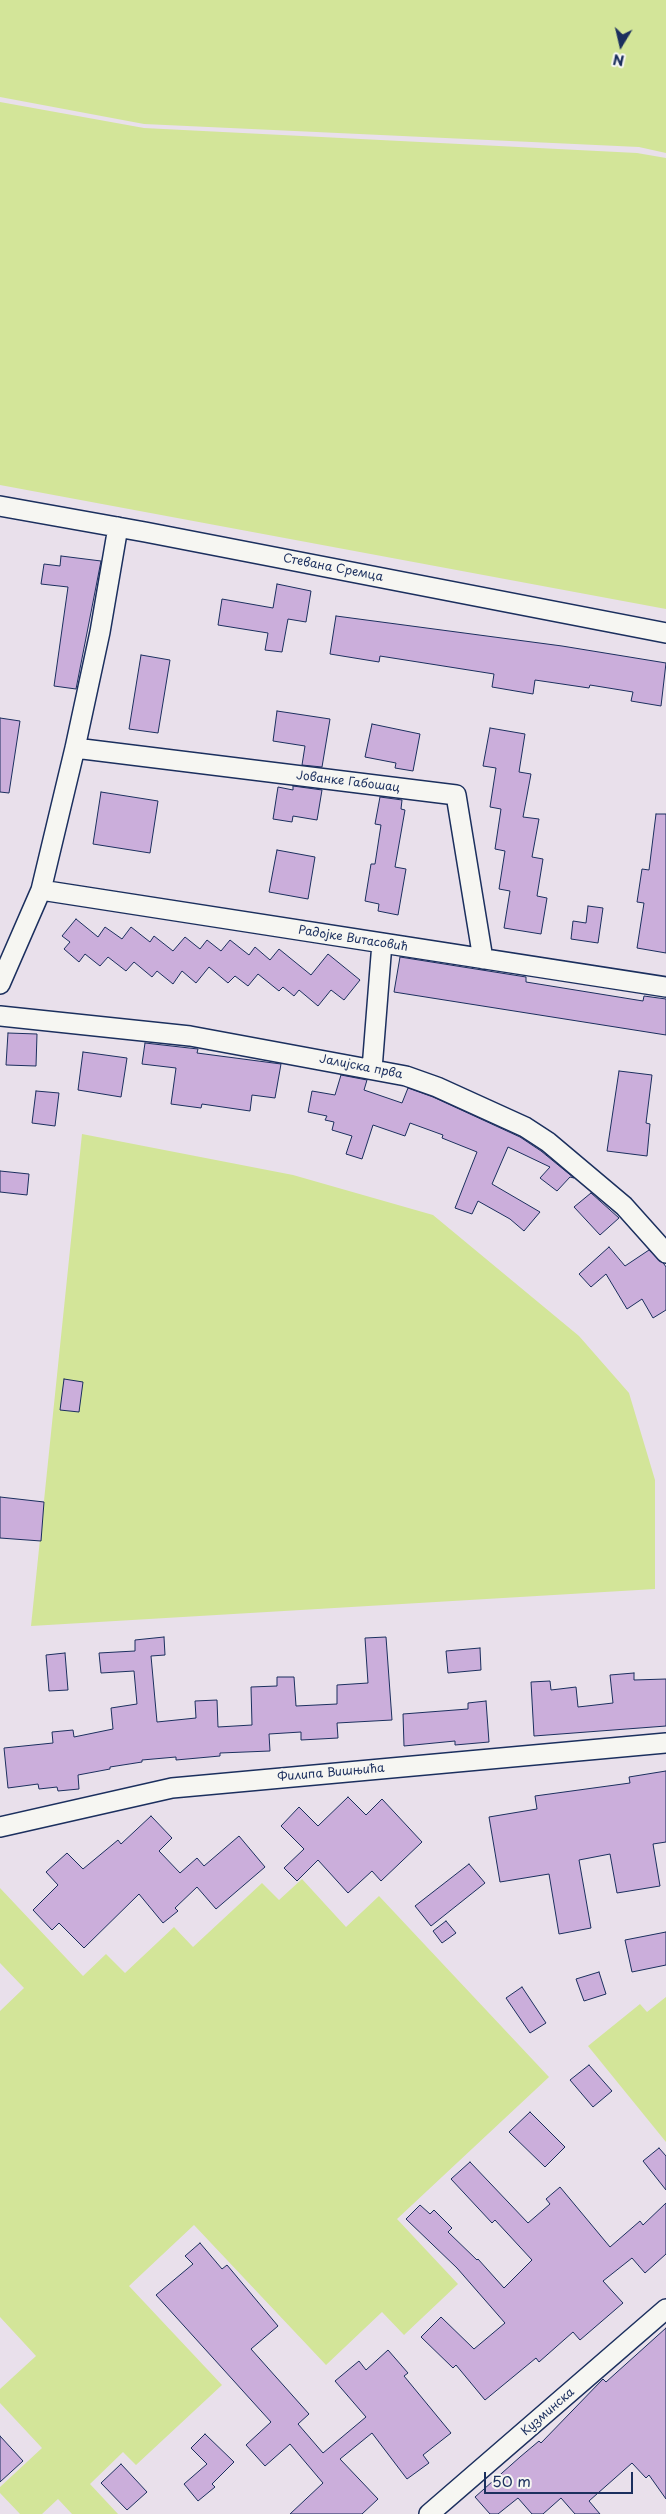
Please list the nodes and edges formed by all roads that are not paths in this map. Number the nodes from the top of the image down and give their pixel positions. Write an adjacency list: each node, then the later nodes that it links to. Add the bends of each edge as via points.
1 (0, 506): 2 (street, Стевана Сремца)
2 (118, 528): 3 (street, Стевана Сремца); 4 (street)
3 (666, 633)
4 (75, 748): 5 (street); 7 (street, Јованке Габошац, via 456,795)
5 (41, 890): 6 (street, Радојке Витасовић); 8 (street)
6 (382, 943): 7 (street, Радојке Витасовић); 11 (street)
7 (483, 959): 9 (street, Радојке Витасовић)
8 (2, 976)
9 (666, 987)
10 (0, 1016): 11 (street, Јалијска прва, via 190,1036)
11 (372, 1069): 12 (street, Јалијска прва, via 437,1087 548,1142 624,1206)
12 (666, 1253)
13 (666, 1743): 14 (street, Филипа Вишњића, via 172,1788)
14 (0, 1827)
15 (666, 2309): 16 (street, Кузминска)
16 (429, 2514)

